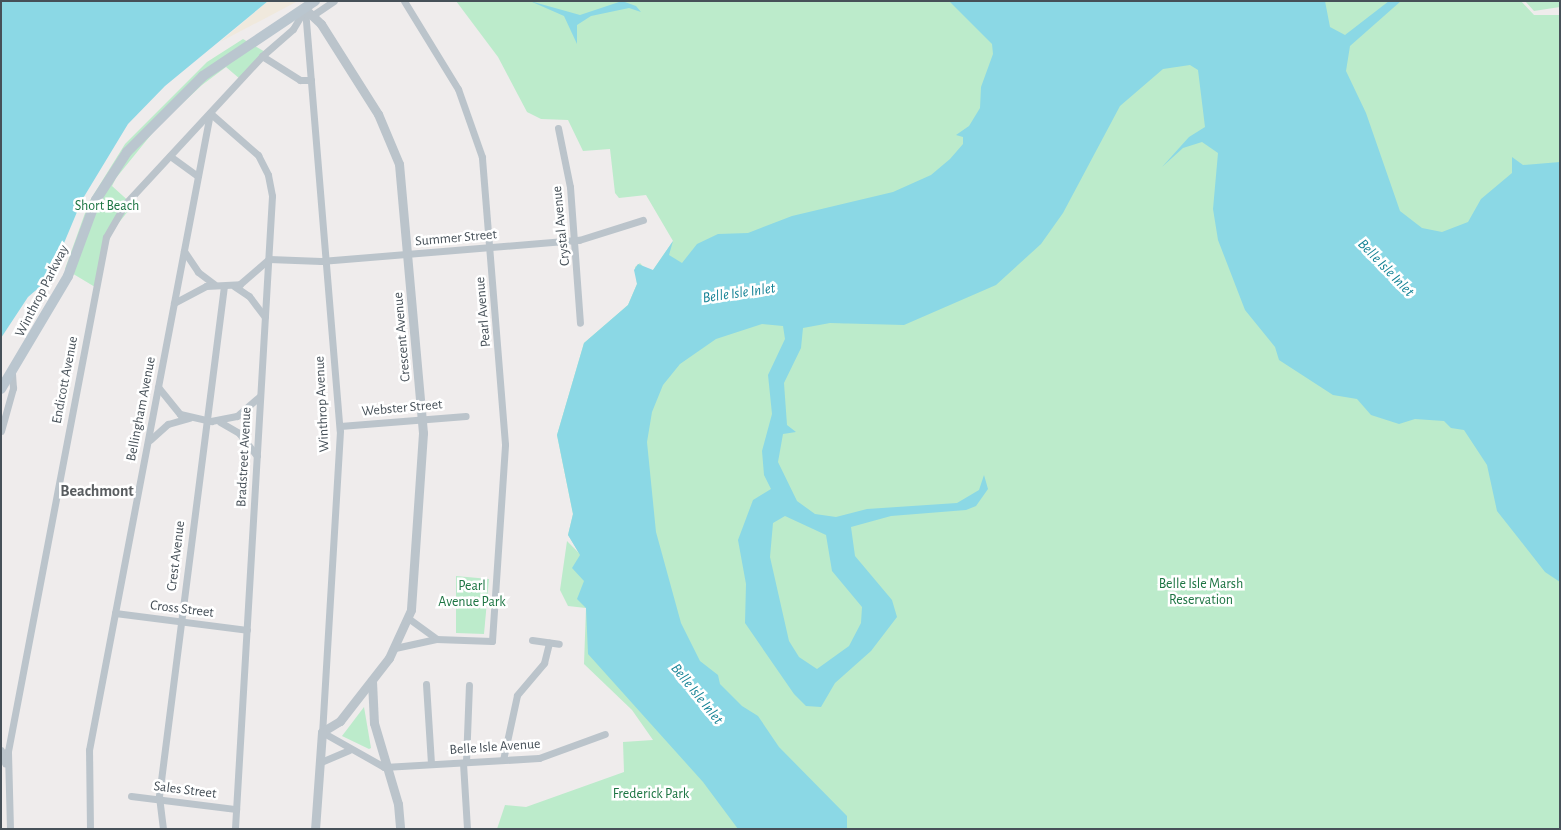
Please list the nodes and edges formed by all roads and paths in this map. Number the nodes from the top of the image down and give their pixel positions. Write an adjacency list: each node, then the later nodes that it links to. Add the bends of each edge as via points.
1 (316, 1): 4 (main road, Winthrop Parkway)
2 (334, 1): 4 (street)
3 (404, 1): 13 (street, Pearl Avenue, via 454,81 472,121 485,171)
4 (309, 12): 5 (street, Endicott Avenue); 6 (street, Winthrop Avenue); 15 (street, Crescent Avenue, via 390,139 403,185); 24 (main road, Winthrop Parkway, via 207,72 127,152 101,191 74,264)
5 (262, 56): 6 (street, via 300,80); 7 (street, Endicott Avenue)
6 (311, 80): 17 (street, Winthrop Avenue)
7 (210, 113): 9 (street, Endicott Avenue); 10 (street, Bellingham Avenue); 16 (street, Bradstreet Avenue, via 252,148 267,170 272,196)
8 (558, 128): 12 (street, Crystal Avenue)
9 (170, 156): 10 (street); 57 (street, Endicott Avenue, via 123,207 104,242)
10 (198, 176): 14 (street, Bellingham Avenue)
11 (643, 220): 12 (street, Summer Street)
12 (575, 240): 13 (street, Summer Street); 23 (street, Crystal Avenue)
13 (490, 248): 15 (street, Summer Street); 41 (street, Pearl Avenue, via 505,444 492,641)
14 (184, 251): 18 (street, via 198,272); 21 (street, Bellingham Avenue)
15 (409, 254): 17 (street, Summer Street); 30 (street, Crescent Avenue)
16 (269, 259): 17 (street, Summer Street); 20 (street, via 258,272); 22 (street, Bradstreet Avenue)
17 (326, 261): 33 (street, Winthrop Avenue)
18 (214, 284): 19 (street); 21 (street)
19 (224, 286): 20 (street); 31 (street, Crest Avenue)
20 (234, 286): 22 (street, via 249,296)
21 (174, 303): 25 (street, Bellingham Avenue)
22 (265, 317): 27 (street, Bradstreet Avenue)
23 (580, 323)
24 (12, 374): 26 (main road, Winthrop Parkway); 34 (street, via 13,388)
25 (158, 387): 29 (street, via 175,409); 35 (street, Bellingham Avenue)
26 (1, 389)
27 (260, 395): 32 (street, via 241,414); 36 (street, Bradstreet Avenue)
28 (466, 416): 30 (street, Webster Street)
29 (190, 418): 31 (street); 35 (street, via 168,424)
30 (422, 419): 33 (street, Webster Street); 38 (street, Crescent Avenue, via 415,579)
31 (206, 420): 32 (street); 39 (street, Crest Avenue)
32 (219, 422): 36 (street, via 239,433)
33 (340, 426): 49 (street, Winthrop Avenue)
34 (1, 431)
35 (148, 443): 37 (street, Bellingham Avenue)
36 (257, 456): 40 (street, Bradstreet Avenue)
37 (115, 613): 39 (street, Cross Street); 63 (street, Bellingham Avenue, via 88,756)
38 (408, 618): 41 (street); 45 (street, Crescent Avenue)
39 (181, 622): 40 (street, Cross Street); 60 (street, Crest Avenue)
40 (247, 630): 61 (street, Bradstreet Avenue)
41 (436, 638): 45 (street)
42 (532, 640): 43 (street)
43 (549, 643): 44 (street); 53 (street, via 545,661 517,695)
44 (559, 644)
45 (395, 648): 46 (street, Crescent Avenue)
46 (372, 681): 49 (street, Crescent Avenue, via 337,724); 58 (street, via 374,723)
47 (426, 684): 56 (street)
48 (469, 684): 55 (street)
49 (322, 732): 52 (street); 54 (street, Winthrop Avenue)
50 (605, 734): 53 (street, Belle Isle Avenue, via 542,757)
51 (1, 750): 57 (street)
52 (349, 750): 54 (street); 58 (street)
53 (503, 760): 55 (street, Belle Isle Avenue)
54 (321, 762): 66 (street, Winthrop Avenue)
55 (464, 762): 56 (street, Belle Isle Avenue); 68 (street)
56 (431, 764): 58 (street, Belle Isle Avenue)
57 (6, 765): 62 (street, Endicott Avenue)
58 (384, 767): 67 (street, via 398,804)
59 (131, 796): 60 (street, Sales Street)
60 (159, 800): 61 (street, Sales Street); 64 (street, Crest Avenue)
61 (236, 809): 65 (street, Bradstreet Avenue)
62 (10, 829)
63 (90, 829)
64 (163, 829)
65 (235, 829)
66 (315, 829)
67 (400, 829)
68 (467, 829)

